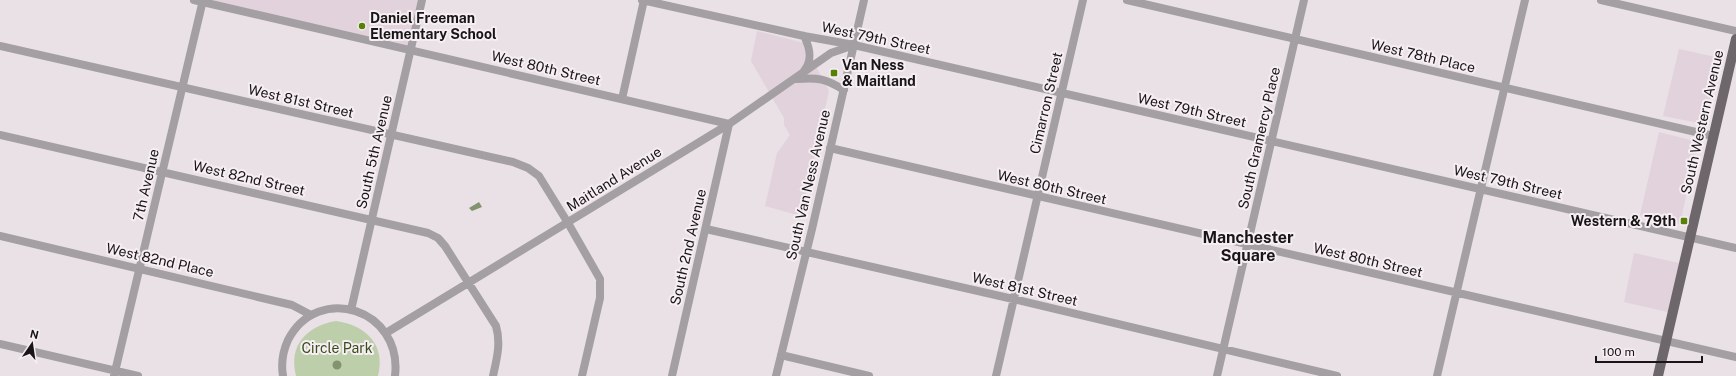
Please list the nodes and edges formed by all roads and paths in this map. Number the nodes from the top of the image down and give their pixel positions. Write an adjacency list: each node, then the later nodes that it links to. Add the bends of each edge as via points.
1 (422, 0): 16 (street, South 5th Avenue)
2 (643, 0): 11 (street, West 79th Street); 23 (street)
3 (864, 0): 14 (street, South Van Ness Avenue)
4 (1083, 0): 22 (street, Cimarron Street)
5 (1127, 0): 12 (street, West 78th Place)
6 (1304, 0): 12 (street, South Gramercy Place)
7 (1524, 0): 20 (street)
8 (1600, 0): 10 (street)
9 (200, 1): 16 (street, West 80th Street); 19 (street, 7th Avenue)
10 (1736, 31)
11 (804, 36): 14 (street, West 79th Street); 17 (street, via 810,57 808,66)
12 (1295, 38): 20 (street, West 78th Place); 28 (street, South Gramercy Place)
13 (1736, 39): 27 (main road, South Western Avenue)
14 (854, 45): 17 (street, Maitland Avenue, via 831,53); 21 (street, South Van Ness Avenue); 22 (street, West 79th Street)
15 (0, 46): 19 (street, West 81st Street)
16 (412, 50): 23 (street, West 80th Street); 26 (street, South 5th Avenue)
17 (801, 75): 18 (street, Maitland Avenue)
18 (794, 80): 21 (street, via 817,78); 24 (street, Maitland Avenue)
19 (183, 87): 26 (street, West 81st Street); 30 (street, 7th Avenue)
20 (1504, 88): 27 (street, West 78th Place); 31 (street)
21 (844, 90): 29 (street, South Van Ness Avenue)
22 (1062, 93): 28 (street, West 79th Street); 32 (street, Cimarron Street)
23 (622, 99): 24 (street, West 80th Street)
24 (729, 124): 34 (street, Maitland Avenue); 35 (street, South 2nd Avenue)
25 (0, 135): 30 (street, West 82nd Street)
26 (392, 135): 33 (street, South 5th Avenue); 34 (street, West 81st Street, via 513,162 528,168 539,176)
27 (1713, 136): 37 (main road, South Western Avenue)
28 (1272, 141): 31 (street, West 79th Street); 38 (street, South Gramercy Place)
29 (830, 148): 32 (street, West 80th Street); 40 (street, South Van Ness Avenue)
30 (163, 172): 33 (street, West 82nd Street); 41 (street, 7th Avenue)
31 (1481, 190): 37 (street, West 79th Street); 43 (street)
32 (1038, 197): 38 (street, West 80th Street); 44 (street, Cimarron Street)
33 (372, 219): 42 (street, West 82nd Street, via 428,233 438,238); 45 (street, South 5th Avenue)
34 (568, 223): 42 (street, Maitland Avenue); 58 (street, West 81st Street, via 597,271 601,285 600,301)
35 (706, 229): 40 (street, West 81st Street); 59 (street, South 2nd Avenue)
36 (0, 236): 41 (street, West 82nd Place)
37 (1690, 238): 39 (street, West 79th Street); 48 (main road, South Western Avenue)
38 (1248, 245): 43 (street, West 80th Street); 50 (street, South Gramercy Place)
39 (1736, 248)
40 (806, 252): 44 (street, West 81st Street); 51 (street, South Van Ness Avenue)
41 (140, 269): 46 (street, West 82nd Place, via 292,305); 53 (street, 7th Avenue)
42 (469, 283): 47 (street, Maitland Avenue); 57 (street, West 82nd Street, via 496,326 499,337)
43 (1456, 294): 48 (street, West 80th Street); 65 (street)
44 (1013, 299): 50 (street, West 81st Street); 62 (street, Cimarron Street)
45 (351, 310): 46 (street, via 324,310); 47 (street, via 371,318)
46 (311, 316): 55 (street, via 300,323 286,345 282,358)
47 (386, 332): 56 (street, via 395,354)
48 (1666, 341): 52 (street, West 80th Street); 66 (main road, South Western Avenue)
49 (0, 344): 53 (street)
50 (1223, 350): 63 (street, South Gramercy Place); 64 (street, West 81st Street)
51 (781, 355): 60 (street, South Van Ness Avenue); 61 (street)
52 (1736, 358)
53 (115, 373): 54 (street)
54 (138, 376)
55 (283, 376)
56 (395, 376)
57 (493, 376)
58 (582, 376)
59 (672, 376)
60 (776, 376)
61 (869, 376)
62 (996, 376)
63 (1217, 376)
64 (1338, 376)
65 (1438, 376)
66 (1658, 376)

